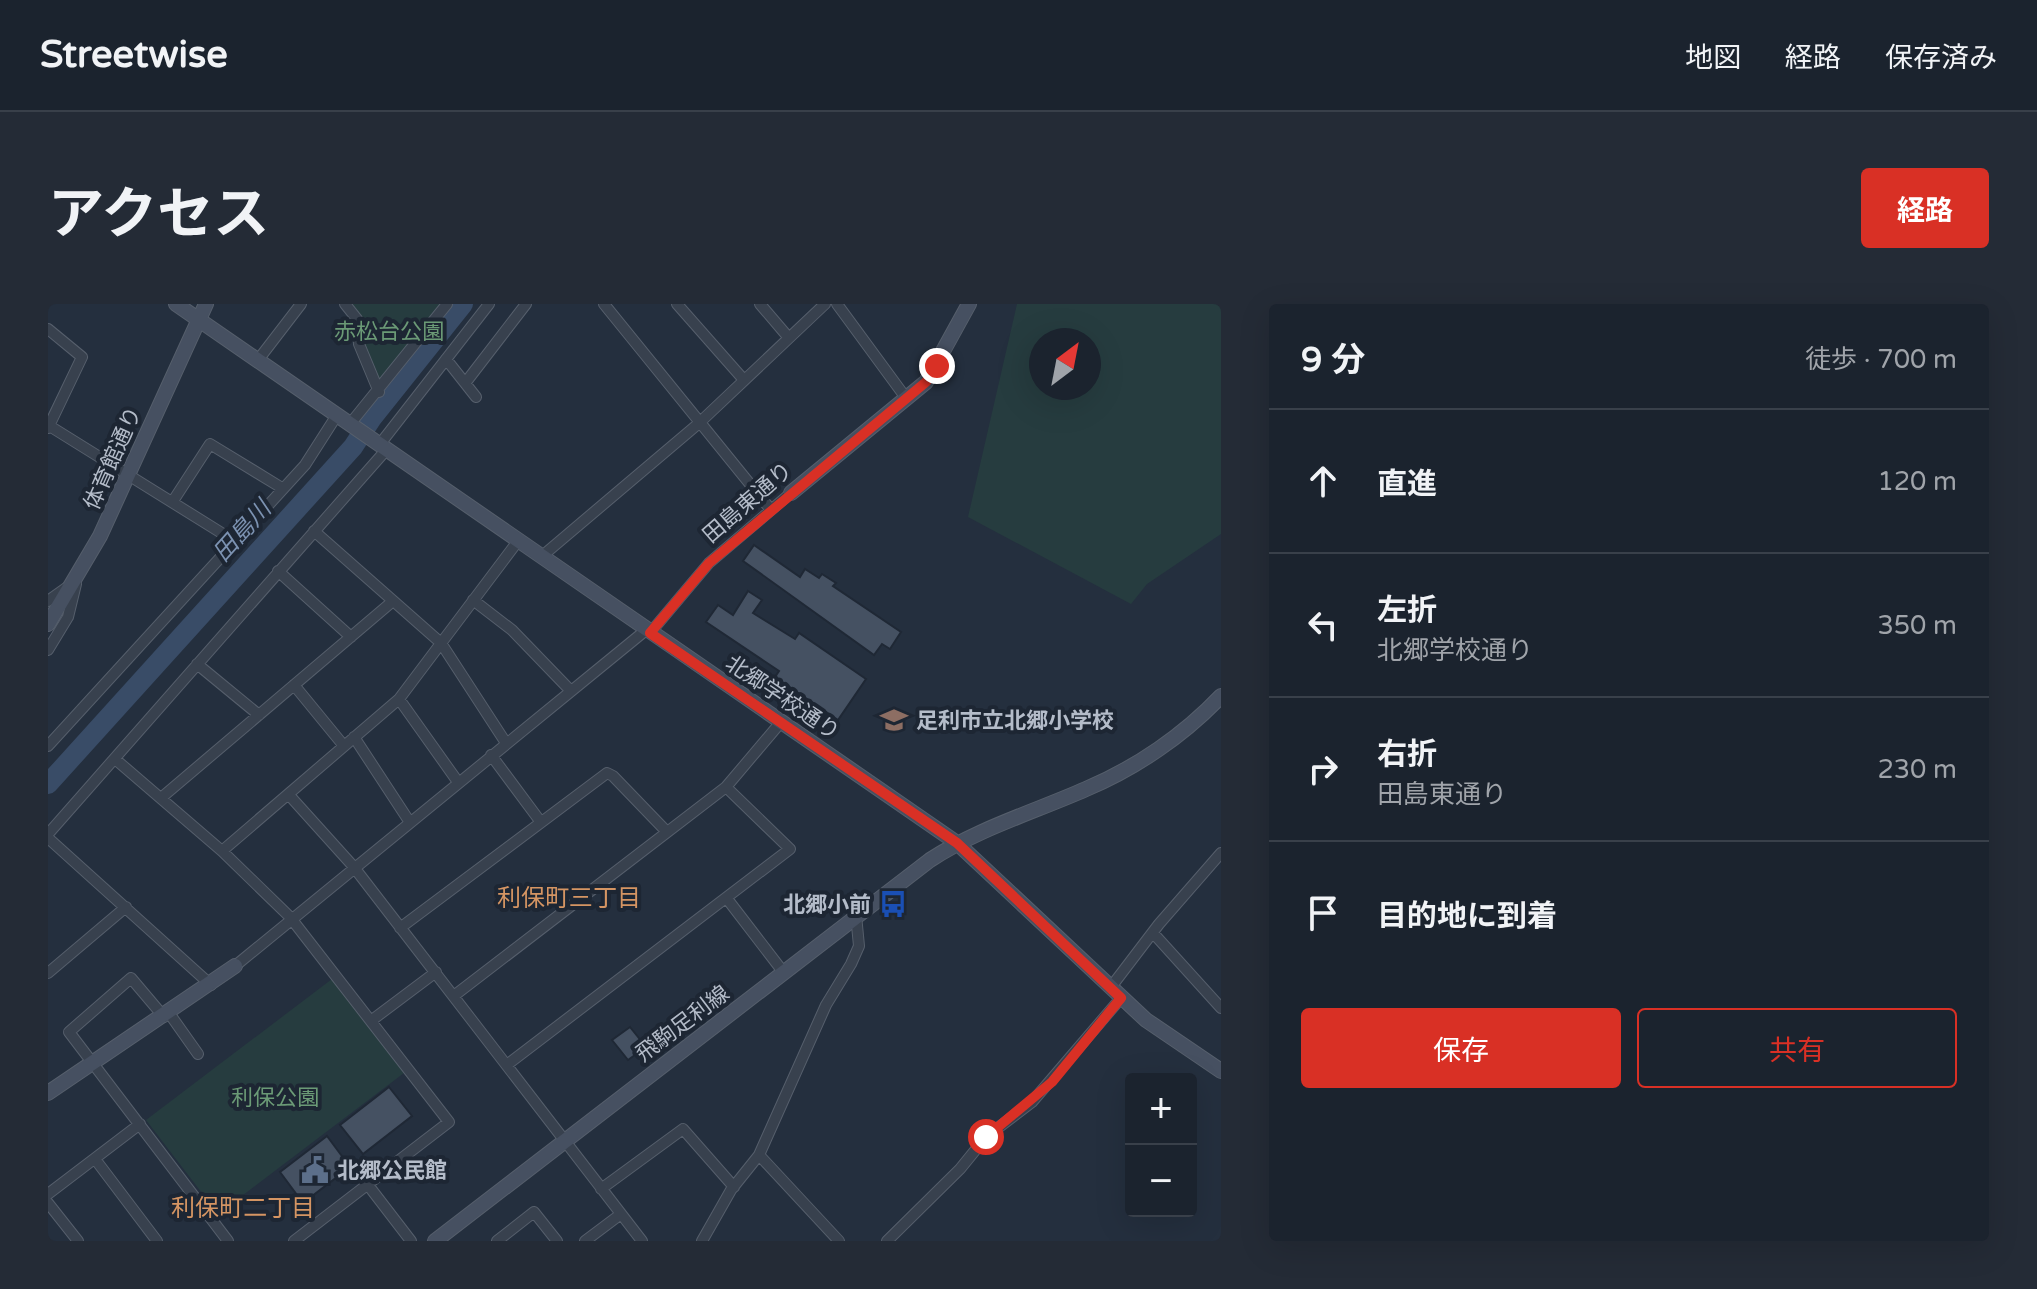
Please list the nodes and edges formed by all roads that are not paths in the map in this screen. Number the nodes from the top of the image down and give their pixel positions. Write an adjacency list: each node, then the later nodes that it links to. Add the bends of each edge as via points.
1 (176, 304): 14 (street)
2 (206, 304): 14 (street, 体育館通り)
3 (301, 304): 18 (street)
4 (345, 304): 21 (street, via 357,319 359,344)
5 (447, 304): 21 (street)
6 (489, 304): 17 (street)
7 (526, 304): 20 (street)
8 (604, 304): 25 (street)
9 (677, 304): 19 (street)
10 (760, 304): 16 (street)
11 (825, 304): 16 (street)
12 (837, 304): 23 (street)
13 (969, 304): 23 (street, 田島東通り, via 937,366)
14 (199, 319): 18 (street); 29 (street, 体育館通り)
15 (48, 329): 27 (street, via 82,357)
16 (789, 338): 19 (street)
17 (446, 359): 20 (street); 28 (street)
18 (258, 360): 24 (street)
19 (744, 380): 25 (street)
20 (466, 382): 22 (street)
21 (379, 392): 26 (street)
22 (476, 397)
23 (906, 398): 31 (street, 田島東通り)
24 (337, 415): 26 (street); 30 (street, via 305,465)
25 (698, 424): 33 (street); 37 (street)
26 (352, 425): 28 (street, 北郷学校通り)
27 (48, 426): 29 (street)
28 (381, 445): 34 (street); 35 (street, 北郷学校通り)
29 (129, 474): 32 (street); 39 (street, 体育館通り)
30 (282, 488): 32 (street, via 210,444); 36 (street)
31 (791, 493): 33 (street, 田島東通り)
32 (173, 501): 36 (street)
33 (771, 510): 44 (street, 田島東通り, via 709,563)
34 (314, 531): 38 (street); 42 (street)
35 (518, 541): 37 (street, 北郷学校通り); 40 (street)
36 (236, 542): 57 (street)
37 (541, 557): 44 (street, 北郷学校通り)
38 (278, 571): 45 (street); 48 (street)
39 (78, 578): 41 (street); 43 (street, 体育館通り); 47 (street, via 68,617)
40 (473, 600): 46 (street); 50 (street, via 512,630)
41 (48, 601)
42 (393, 601): 45 (street); 46 (street)
43 (48, 624)
44 (648, 631): 50 (street, 田島東通り); 54 (street, 北郷学校通り)
45 (351, 637): 49 (street)
46 (441, 643): 51 (street); 56 (street)
47 (48, 650)
48 (197, 664): 53 (street); 60 (street)
49 (294, 685): 53 (street); 58 (street)
50 (570, 690): 56 (street, 田島東通り)
51 (399, 699): 55 (street); 61 (street)
52 (1219, 701): 69 (street, 飛駒足利線, via 1109,779)
53 (259, 715): 64 (street)
54 (781, 722): 62 (street); 69 (street, 北郷学校通り)
55 (354, 737): 58 (street); 65 (street)
56 (506, 743): 59 (street, 田島東通り)
57 (48, 746)
58 (344, 746): 63 (street)
59 (491, 755): 61 (street, 田島東通り); 66 (street)
60 (115, 759): 64 (street); 68 (street)
61 (458, 782): 65 (street, 田島東通り)
62 (726, 787): 67 (street); 73 (street, via 790,849)
63 (289, 795): 70 (street); 72 (street)
64 (161, 798): 70 (street)
65 (409, 821): 72 (street, 田島東通り)
66 (540, 821): 67 (street, via 607,773); 77 (street)
67 (667, 832): 85 (street)
68 (48, 836): 74 (street)
69 (957, 843): 75 (street, 飛駒足利線); 84 (street, 北郷学校通り)
70 (222, 851): 76 (street)
71 (1221, 853): 78 (street)
72 (353, 866): 76 (street, 田島東通り); 77 (street)
73 (728, 900): 82 (street); 91 (street)
74 (126, 907): 81 (street); 83 (street)
75 (856, 915): 82 (street, 飛駒足利線); 96 (street, via 859,946 826,1005)
76 (290, 917): 79 (street, 田島東通り); 88 (street)
77 (400, 928): 80 (street)
78 (1154, 934): 84 (street); 86 (street)
79 (235, 966): 83 (street)
80 (436, 972): 85 (street); 88 (street)
81 (48, 973)
82 (784, 973): 95 (street, 飛駒足利線)
83 (211, 985): 87 (street)
84 (1116, 992): 92 (street, 北郷学校通り, via 1178,1044); 116 (street, via 1042,1092 986,1137)
85 (455, 995): 91 (street)
86 (1221, 1008)
87 (167, 1015): 89 (street); 90 (street); 90 (street, via 131,978 69,1032)
88 (372, 1020): 98 (street, via 449,1122)
89 (198, 1054)
90 (95, 1064): 93 (street); 94 (street)
91 (508, 1064): 95 (street)
92 (1221, 1071)
93 (48, 1093)
94 (140, 1124): 97 (street); 106 (street)
95 (565, 1140): 100 (street); 109 (street, 飛駒足利線)
96 (759, 1155): 99 (street); 115 (street)
97 (95, 1159): 101 (street); 105 (street)
98 (368, 1185): 107 (street); 108 (street)
99 (734, 1187): 100 (street, via 683,1129); 114 (street)
100 (601, 1189): 103 (street)
101 (48, 1194)
102 (48, 1203): 104 (street)
103 (621, 1214): 112 (street); 113 (street)
104 (76, 1240)
105 (157, 1241)
106 (228, 1241)
107 (294, 1241)
108 (411, 1241)
109 (435, 1241)
110 (497, 1241): 111 (street, via 534,1212)
111 (557, 1241)
112 (585, 1241)
113 (642, 1241)
114 (702, 1241)
115 (839, 1241)
116 (887, 1241)

